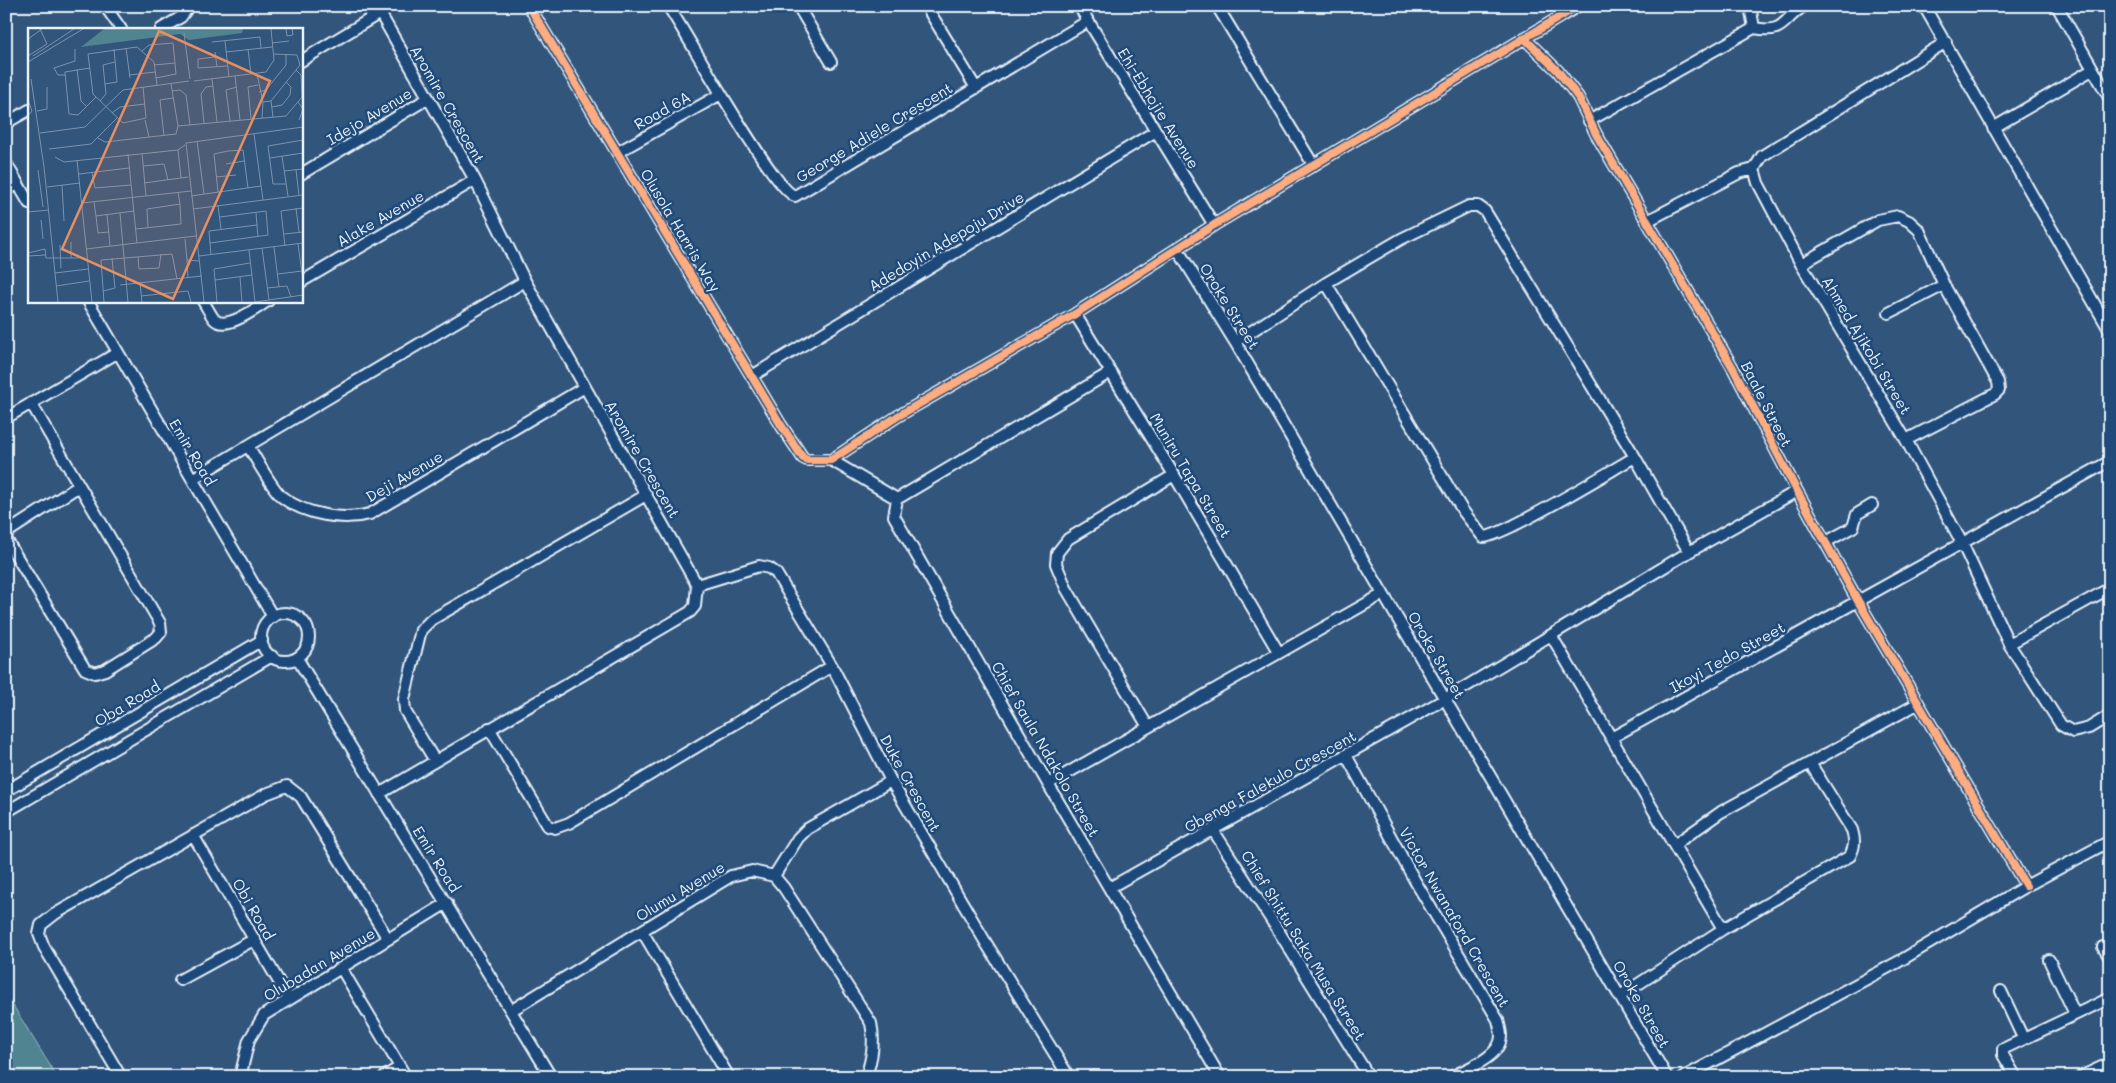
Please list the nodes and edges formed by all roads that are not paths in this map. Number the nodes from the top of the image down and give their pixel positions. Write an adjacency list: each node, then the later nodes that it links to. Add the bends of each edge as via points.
1 (105, 6): 16 (street)
2 (189, 6): 17 (street, via 181,16)
3 (529, 6): 33 (street, Olusola Harris Way)
4 (668, 6): 25 (street, George Adiele Crescent)
5 (798, 6): 22 (street)
6 (926, 6): 24 (street)
7 (1079, 6): 15 (street, Ehi-Ebhojie Avenue)
8 (1218, 6): 35 (street)
9 (1578, 6): 19 (street)
10 (1750, 6): 18 (street)
11 (1804, 6): 18 (street, via 1772,31)
12 (1924, 6): 20 (street)
13 (2057, 6): 23 (street)
14 (378, 10): 21 (street); 26 (street, Aromire Crescent)
15 (1088, 21): 24 (street, George Adiele Crescent); 32 (street, Ehi-Ebhojie Avenue)
16 (119, 28)
17 (162, 28)
18 (1754, 28): 29 (street)
19 (1524, 38): 29 (street, Baale Street, via 1558,71 1578,97); 35 (street)
20 (1946, 42): 31 (street); 36 (street, via 1762,156)
21 (302, 60)
22 (831, 62)
23 (2092, 70): 27 (street); 31 (street)
24 (976, 88): 25 (street, George Adiele Crescent, via 795,196 780,184)
25 (721, 94): 33 (street, Road 6A)
26 (427, 99): 37 (street, Idejo Avenue); 38 (street, Aromire Crescent)
27 (2110, 100)
28 (28, 111): 30 (street)
29 (1589, 121): 42 (street, Baale Street)
30 (6, 123)
31 (1993, 128): 55 (street)
32 (1156, 131): 43 (street, Ehi-Ebhojie Avenue); 59 (street, Adedoyin Adepoju Drive)
33 (618, 152): 59 (street, Olusola Harris Way)
34 (6, 163): 39 (street)
35 (1314, 166): 43 (street)
36 (1754, 169): 42 (street, via 1739,173); 45 (street, Ahmed Ajikobi Street)
37 (302, 173)
38 (475, 180): 46 (street, Alake Avenue); 47 (street, Aromire Crescent)
39 (17, 184): 40 (street); 41 (street)
40 (6, 190)
41 (28, 201)
42 (1648, 220): 71 (street, Baale Street, via 1733,368)
43 (1214, 225): 44 (street)
44 (1178, 250): 54 (street); 56 (street, Oroke Street)
45 (1800, 264): 49 (street, via 1878,220 1898,216 1920,230); 63 (street, Ahmed Ajikobi Street)
46 (302, 281)
47 (525, 281): 60 (street, Aromire Crescent); 64 (street)
48 (1326, 283): 56 (street); 65 (street, via 1401,239 1469,206 1478,206 1485,211); 65 (street, via 1462,511 1483,537 1515,524)
49 (1944, 285): 53 (street); 63 (street, via 1998,382 1999,390)
50 (89, 302): 57 (street, Emir Road)
51 (204, 302): 52 (street, via 215,320 221,323 232,323)
52 (266, 302)
53 (1889, 313)
54 (1075, 314): 58 (street, Muniru Tapa Street); 66 (street, via 898,416)
55 (2109, 329)
56 (1235, 342): 82 (street, Oroke Street)
57 (117, 353): 61 (street); 69 (street, Emir Road)
58 (1111, 372): 68 (street, Muniru Tapa Street); 73 (street)
59 (752, 376): 66 (street, Olusola Harris Way, via 800,454 808,460)
60 (585, 387): 64 (street, Deji Avenue, via 370,514 356,518 320,512 281,496); 72 (street, Aromire Crescent)
61 (31, 403): 62 (street); 70 (street)
62 (6, 418)
63 (1906, 440): 78 (street, Ahmed Ajikobi Street)
64 (248, 446): 69 (street)
65 (1635, 457): 79 (street)
66 (831, 460): 73 (street)
67 (2110, 461): 78 (street, Ikoyi Tedo Street)
68 (1174, 475): 88 (street, Muniru Tapa Street); 95 (street, via 1068,539 1058,553 1056,564 1076,606)
69 (192, 479): 84 (street, Emir Road)
70 (79, 486): 75 (street); 76 (street, via 160,622 156,638 105,670 95,673 85,669)
71 (1797, 491): 77 (street, Baale Street); 79 (street, Gbenga Falekulo Crescent)
72 (646, 495): 80 (street, Aromire Crescent); 101 (street, via 431,620 421,630 404,699 405,711)
73 (896, 499): 106 (street, Chief Saula Ndakolo Street, via 894,516)
74 (1872, 505): 77 (street, via 1857,514 1854,527)
75 (6, 533)
76 (6, 538)
77 (1826, 542): 83 (street, Baale Street)
78 (1962, 543): 83 (street, Ikoyi Tedo Street); 87 (street, Ahmed Ajikobi Street)
79 (1689, 552): 85 (street, Gbenga Falekulo Crescent)
80 (697, 585): 91 (street, Duke Crescent, via 746,569 769,568 776,573); 96 (street, via 695,606 690,612)
81 (2110, 588): 87 (street)
82 (1383, 594): 88 (street); 92 (street, Oroke Street)
83 (1858, 602): 93 (street, Baale Street); 98 (street, Ikoyi Tedo Street)
84 (273, 617): 86 (street, via 264,627); 90 (street, via 295,615 306,625 309,640)
85 (1551, 635): 92 (street, Gbenga Falekulo Crescent); 98 (street)
86 (262, 640): 89 (street); 97 (street, Oba Road)
87 (2009, 644): 94 (street, Ahmed Ajikobi Street, via 2061,725 2073,732 2089,728)
88 (1279, 653): 95 (street)
89 (272, 656): 90 (street, via 285,661); 99 (street)
90 (297, 658): 108 (street, Emir Road)
91 (832, 666): 96 (street, via 569,823 555,828 548,826); 105 (street, Duke Crescent)
92 (1446, 699): 100 (street, Gbenga Falekulo Crescent); 128 (street, Oroke Street)
93 (1917, 704): 102 (street); 115 (street, Baale Street)
94 (2110, 715)
95 (1148, 727): 106 (street)
96 (489, 728): 101 (street)
97 (98, 738): 99 (street); 103 (street, Oba Road)
98 (1611, 738): 113 (street)
99 (106, 754): 104 (street)
100 (1346, 755): 110 (street, Gbenga Falekulo Crescent); 146 (street, Victor Nwanaford Crescent, via 1415,881 1498,1020 1501,1037 1497,1048 1486,1058)
101 (435, 761): 108 (street)
102 (1810, 763): 113 (street, via 1721,812); 118 (street, via 1852,830 1855,838 1850,856)
103 (54, 764): 104 (street); 107 (street, Oba Road)
104 (64, 779): 109 (street)
105 (891, 781): 114 (street, via 808,829 798,838); 143 (street, Duke Crescent)
106 (1048, 784): 116 (street, Chief Saula Ndakolo Street)
107 (6, 791)
108 (380, 794): 117 (street, Emir Road)
109 (6, 812)
110 (1212, 830): 116 (street, Gbenga Falekulo Crescent); 145 (street, Chief Shittu Saka Musa Street)
111 (194, 835): 120 (street, Obi Road); 121 (street, via 266,794 287,786 301,797); 136 (street, via 41,925 39,934 44,947)
112 (2110, 841): 115 (street)
113 (1674, 845): 118 (street)
114 (774, 876): 119 (street, Olumu Avenue, via 752,871 731,876); 142 (street, via 871,1023 874,1039)
115 (2026, 886): 148 (street, via 1898,962)
116 (1110, 888): 144 (street, Chief Saula Ndakolo Street)
117 (447, 904): 121 (street, Olubadan Avenue); 131 (street, Emir Road)
118 (1723, 929): 128 (street)
119 (642, 931): 131 (street, Olumu Avenue); 141 (street)
120 (255, 939): 126 (street); 130 (street, Obi Road)
121 (388, 940): 125 (street, Olubadan Avenue)
122 (2103, 947): 123 (street)
123 (2110, 958)
124 (2049, 960): 132 (street)
125 (341, 968): 130 (street, Olubadan Avenue); 135 (street)
126 (180, 980)
127 (2001, 991): 133 (street)
128 (1620, 996): 147 (street, Oroke Street)
129 (2110, 998): 132 (street)
130 (289, 999): 137 (street, Olubadan Avenue, via 264,1015 255,1028)
131 (512, 1010): 140 (street, Emir Road)
132 (2075, 1014): 133 (street)
133 (2023, 1038): 149 (street, via 2003,1049 2003,1055)
134 (2110, 1063): 150 (street)
135 (400, 1067): 138 (street); 139 (street)
136 (121, 1077)
137 (240, 1077)
138 (384, 1077)
139 (406, 1077)
140 (551, 1077)
141 (728, 1077)
142 (866, 1077)
143 (1069, 1077)
144 (1220, 1077)
145 (1369, 1077)
146 (1451, 1077)
147 (1667, 1077)
148 (1684, 1077)
149 (2016, 1077)
150 (2080, 1077)

